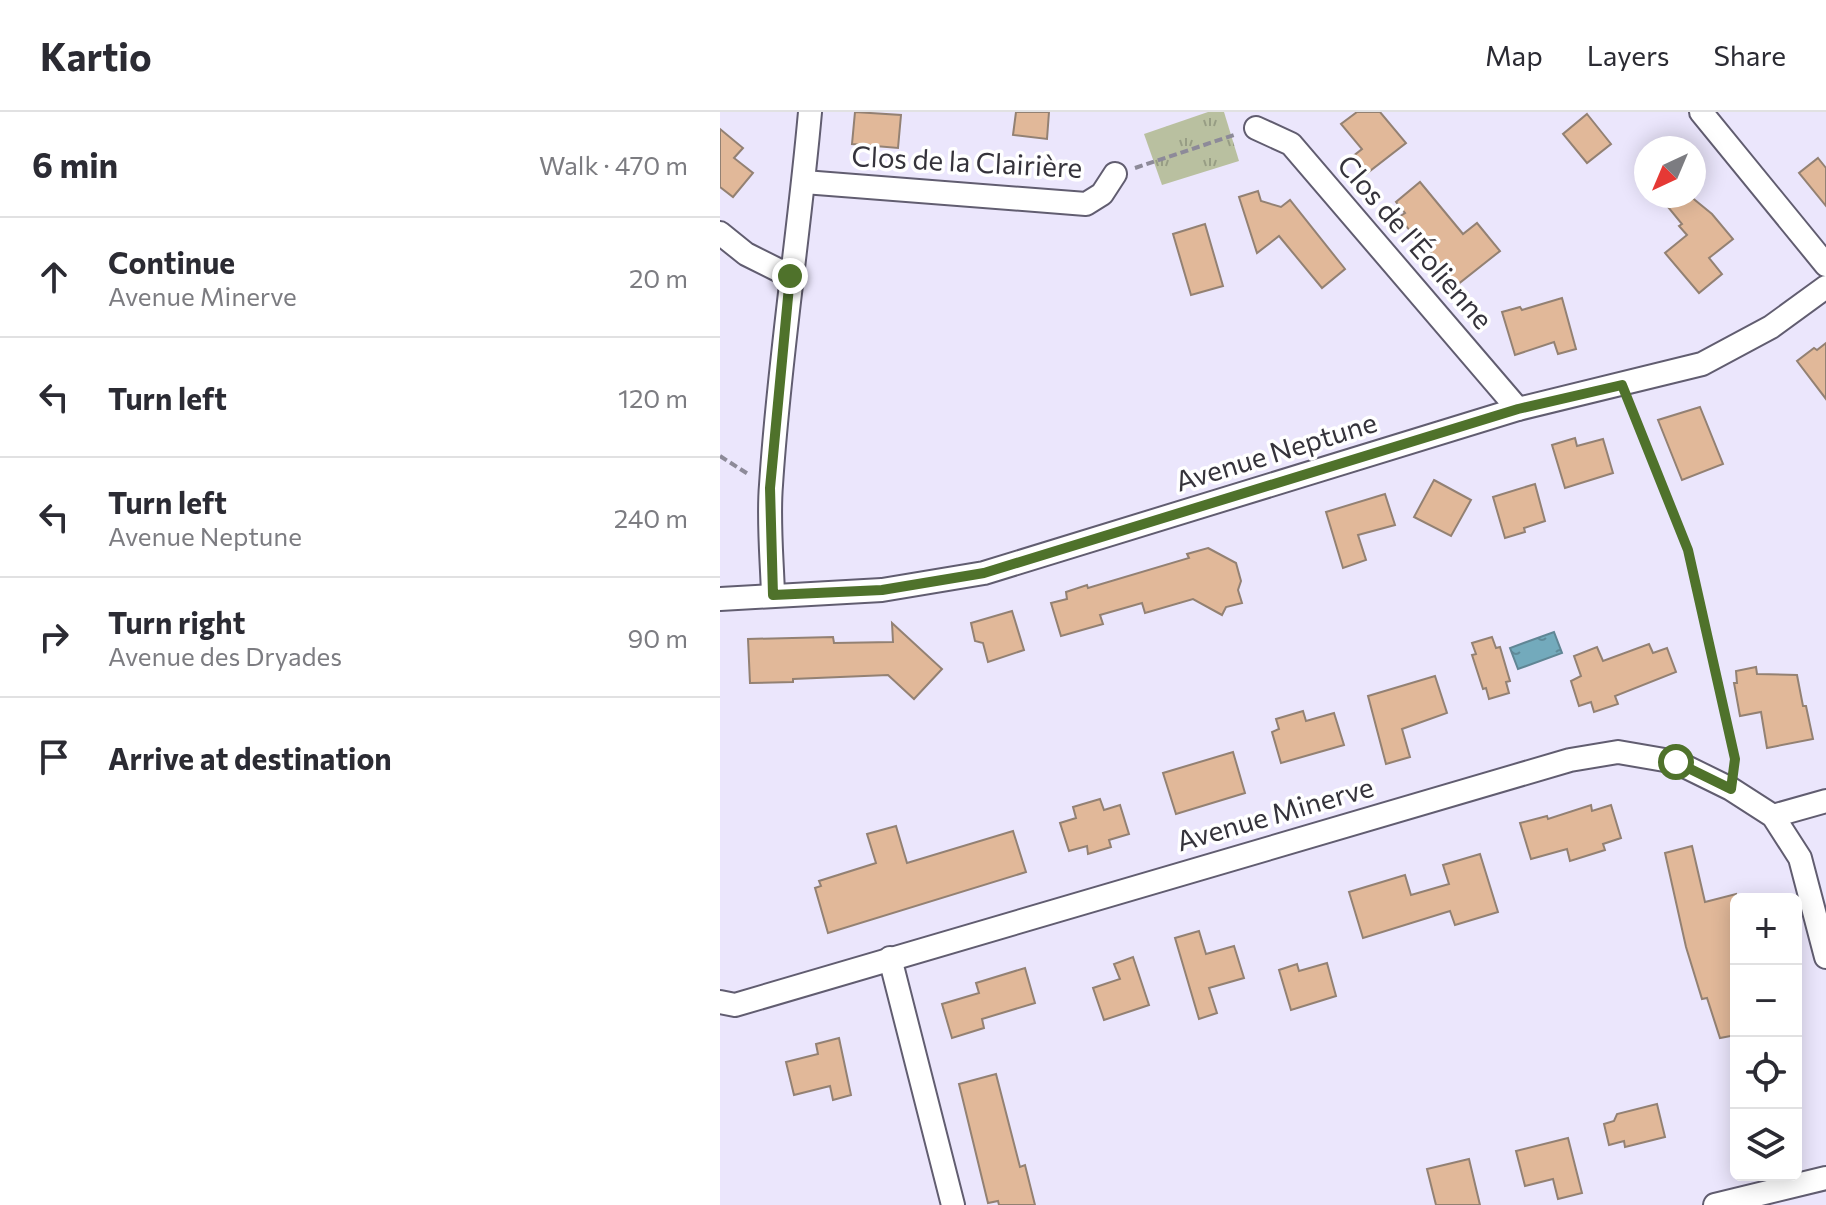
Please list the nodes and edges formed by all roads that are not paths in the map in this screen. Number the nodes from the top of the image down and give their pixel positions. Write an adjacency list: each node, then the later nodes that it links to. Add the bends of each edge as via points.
1 (810, 112): 5 (street)
2 (1701, 112): 7 (street)
3 (1256, 128): 10 (street, Clos de l'Éolienne, via 1291,144)
4 (1115, 174): 5 (street, Clos de la Clairière, via 1102,194 1086,204)
5 (804, 182): 8 (street)
6 (720, 233): 8 (street, via 746,254)
7 (1826, 265)
8 (790, 276): 11 (street, via 770,488)
9 (1826, 287): 10 (street, Avenue Neptune, via 1771,327 1702,364)
10 (1518, 409): 11 (street, Avenue Neptune, via 984,573 882,590)
11 (773, 595): 12 (street, Avenue Neptune)
12 (720, 599)
13 (1826, 801): 14 (street)
14 (1773, 816): 15 (street, via 1800,858); 16 (street, Avenue Minerve, via 1676,762 1618,752 1570,760)
15 (1826, 957)
16 (890, 958): 17 (street, Avenue Minerve); 19 (street)
17 (725, 1010)
18 (1826, 1178): 20 (street)
19 (953, 1205)
20 (1715, 1205)

